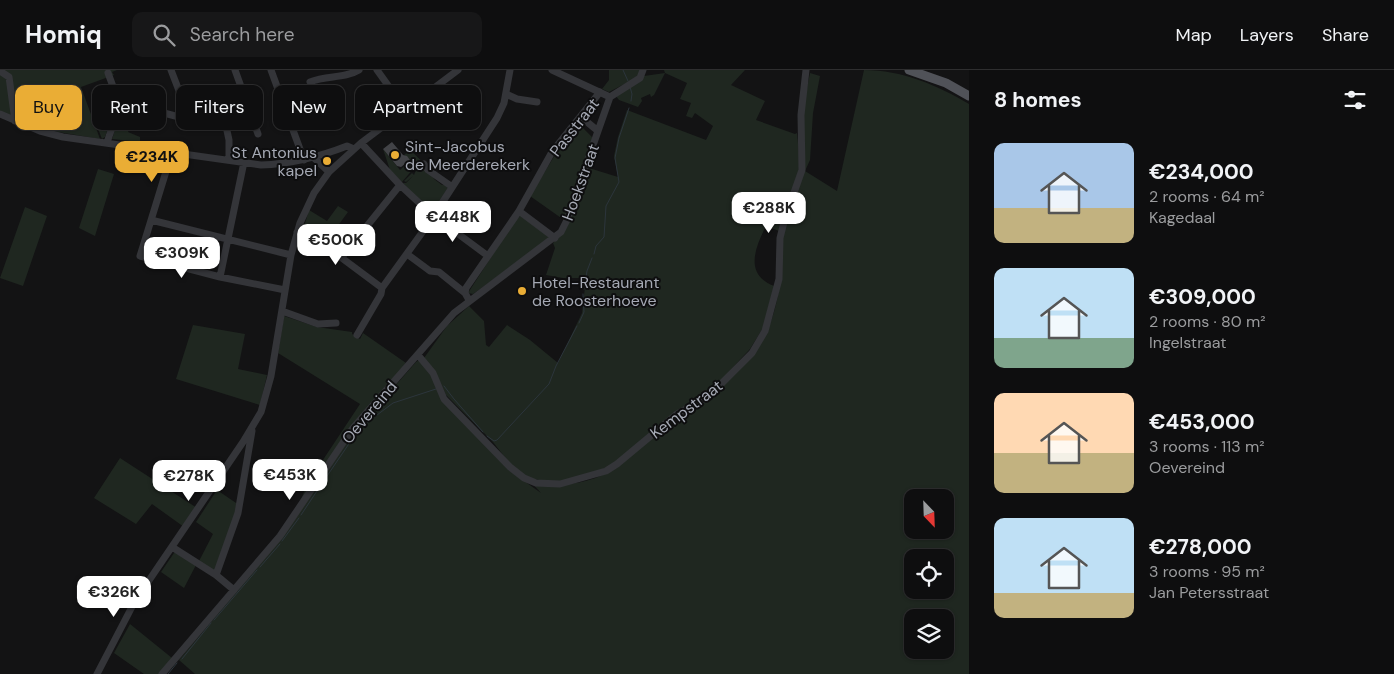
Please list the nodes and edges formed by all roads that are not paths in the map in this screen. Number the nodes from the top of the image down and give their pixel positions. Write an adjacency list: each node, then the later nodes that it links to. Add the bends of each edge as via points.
1 (171, 70): 16 (street)
2 (235, 70): 17 (street)
3 (271, 70): 41 (street)
4 (359, 70): 14 (street, via 346,77 320,78)
5 (377, 70): 18 (street)
6 (458, 70): 19 (street)
7 (510, 70): 21 (street)
8 (552, 70): 20 (street)
9 (643, 70): 23 (street, via 640,78)
10 (806, 70): 65 (street, Kempstraat, via 801,115 803,166 780,238 779,279 765,331 757,347 709,396 678,414 617,464 606,471 560,484 524,478 444,398 433,373)
11 (909, 70): 22 (main road)
12 (0, 71): 27 (street, via 9,77)
13 (108, 73): 15 (street)
14 (310, 82)
15 (112, 85)
16 (177, 85)
17 (240, 85)
18 (388, 85)
19 (438, 85)
20 (600, 92): 23 (street); 26 (street, Passtraat)
21 (506, 94): 24 (street); 46 (street, via 497,118)
22 (969, 96)
23 (610, 97): 33 (street)
24 (537, 102)
25 (0, 114): 27 (street)
26 (581, 117): 33 (street, Hoekstraat); 47 (street, Passtraat, via 552,152)
27 (15, 121)
28 (42, 130): 35 (street, via 63,137)
29 (111, 130): 35 (street)
30 (227, 130): 40 (street)
31 (257, 130): 34 (street)
32 (378, 130): 36 (street)
33 (598, 131): 51 (street, Hoekstraat, via 567,220)
34 (258, 134)
35 (107, 143): 38 (street)
36 (361, 143): 37 (street); 45 (street)
37 (354, 149): 39 (street, via 347,146); 44 (street)
38 (172, 152): 40 (street); 49 (street)
39 (314, 158): 41 (street); 44 (street)
40 (229, 159): 42 (street)
41 (304, 160): 42 (street, via 279,164)
42 (244, 162): 52 (street)
43 (424, 164): 46 (street)
44 (329, 172): 50 (street, via 306,206)
45 (400, 185): 48 (street); 56 (street)
46 (451, 186): 48 (street)
47 (519, 211): 51 (street); 55 (street, Passtraat)
48 (433, 215): 54 (street); 55 (street)
49 (152, 220): 52 (street); 57 (street, via 140,256)
50 (297, 232): 53 (street); 56 (street, via 315,238)
51 (555, 238): 61 (street, Hoekstraat)
52 (228, 239): 53 (street); 57 (street)
53 (291, 254): 59 (street)
54 (407, 254): 58 (street); 60 (street)
55 (488, 256): 60 (street, Passtraat)
56 (342, 257): 58 (street)
57 (220, 277): 59 (street)
58 (382, 288): 64 (street)
59 (285, 290): 62 (street)
60 (465, 292): 61 (street)
61 (470, 300): 65 (street, via 454,313)
62 (282, 311): 63 (street, via 318,324); 66 (street, via 268,390)
63 (336, 323)
64 (357, 335)
65 (418, 356): 69 (street, Oevereind, via 353,428 280,536)
66 (253, 426): 67 (street); 68 (street, via 240,506)
67 (172, 547): 68 (street); 70 (street, via 136,601)
68 (216, 575): 69 (street)
69 (234, 590): 71 (street, Oevereind)
70 (97, 674)
71 (162, 674)

